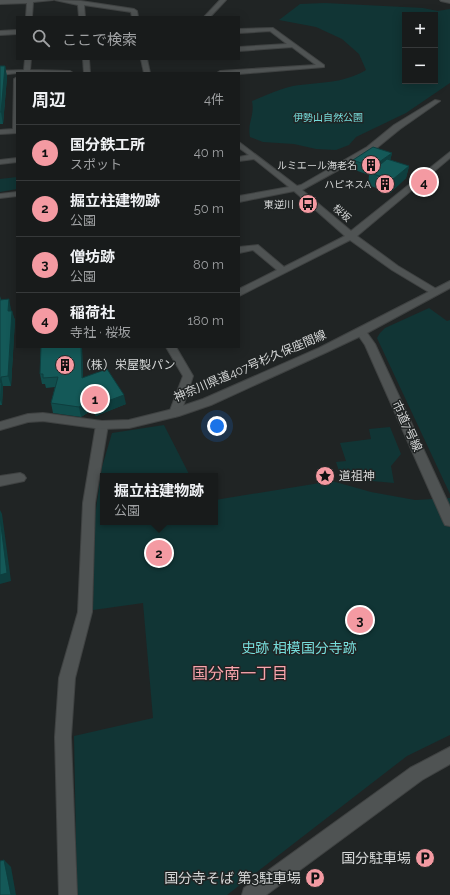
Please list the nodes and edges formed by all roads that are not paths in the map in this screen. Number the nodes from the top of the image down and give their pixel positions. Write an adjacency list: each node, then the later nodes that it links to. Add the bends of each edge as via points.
1 (50, 0): 5 (street)
2 (58, 0): 8 (street)
3 (223, 0): 12 (street)
4 (443, 0): 6 (street)
5 (30, 1): 7 (street); 9 (street)
6 (450, 1)
7 (0, 2)
8 (81, 3): 10 (street); 11 (street, via 134,11)
9 (29, 16)
10 (82, 16)
11 (135, 16)
12 (208, 16)
13 (240, 31): 16 (street, via 271,29)
14 (16, 32): 15 (street)
15 (0, 33)
16 (293, 45): 17 (street); 24 (street, via 322,66)
17 (240, 49)
18 (28, 60): 21 (street)
19 (86, 60): 22 (street)
20 (144, 60): 23 (street)
21 (27, 72)
22 (87, 72)
23 (147, 72)
24 (235, 72)
25 (16, 73): 26 (street)
26 (0, 74)
27 (437, 101): 36 (street, via 370,149)
28 (16, 131): 29 (street)
29 (0, 132)
30 (240, 145): 32 (street, 桜坂)
31 (450, 154): 40 (street)
32 (255, 156): 33 (street); 36 (street, 桜坂)
33 (240, 159)
34 (16, 160): 35 (street)
35 (0, 162)
36 (296, 189): 39 (street); 40 (street, 桜坂)
37 (16, 194): 38 (street)
38 (0, 196)
39 (240, 199)
40 (351, 236): 42 (street); 45 (street, 桜坂, via 394,268)
41 (240, 250): 42 (street, via 255,247)
42 (282, 270): 44 (street)
43 (450, 284): 45 (street, 神奈川県道407号杉久保座間線)
44 (240, 292)
45 (435, 292): 46 (street, 神奈川県道407号杉久保座間線)
46 (361, 332): 48 (street, 神奈川県道407号杉久保座間線, via 223,395); 53 (street, 市道7号線, via 370,344)
47 (172, 348): 48 (street, via 188,376)
48 (175, 413): 49 (street, 神奈川県道407号杉久保座間線, via 130,424)
49 (102, 425): 50 (street, 神奈川県道407号杉久保座間線, via 43,417 28,418); 55 (street, via 89,503 85,612 67,678 63,737)
50 (0, 426)
51 (20, 478): 52 (street)
52 (0, 481)
53 (450, 521)
54 (450, 755): 56 (street, via 416,774)
55 (68, 895)
56 (251, 895)

